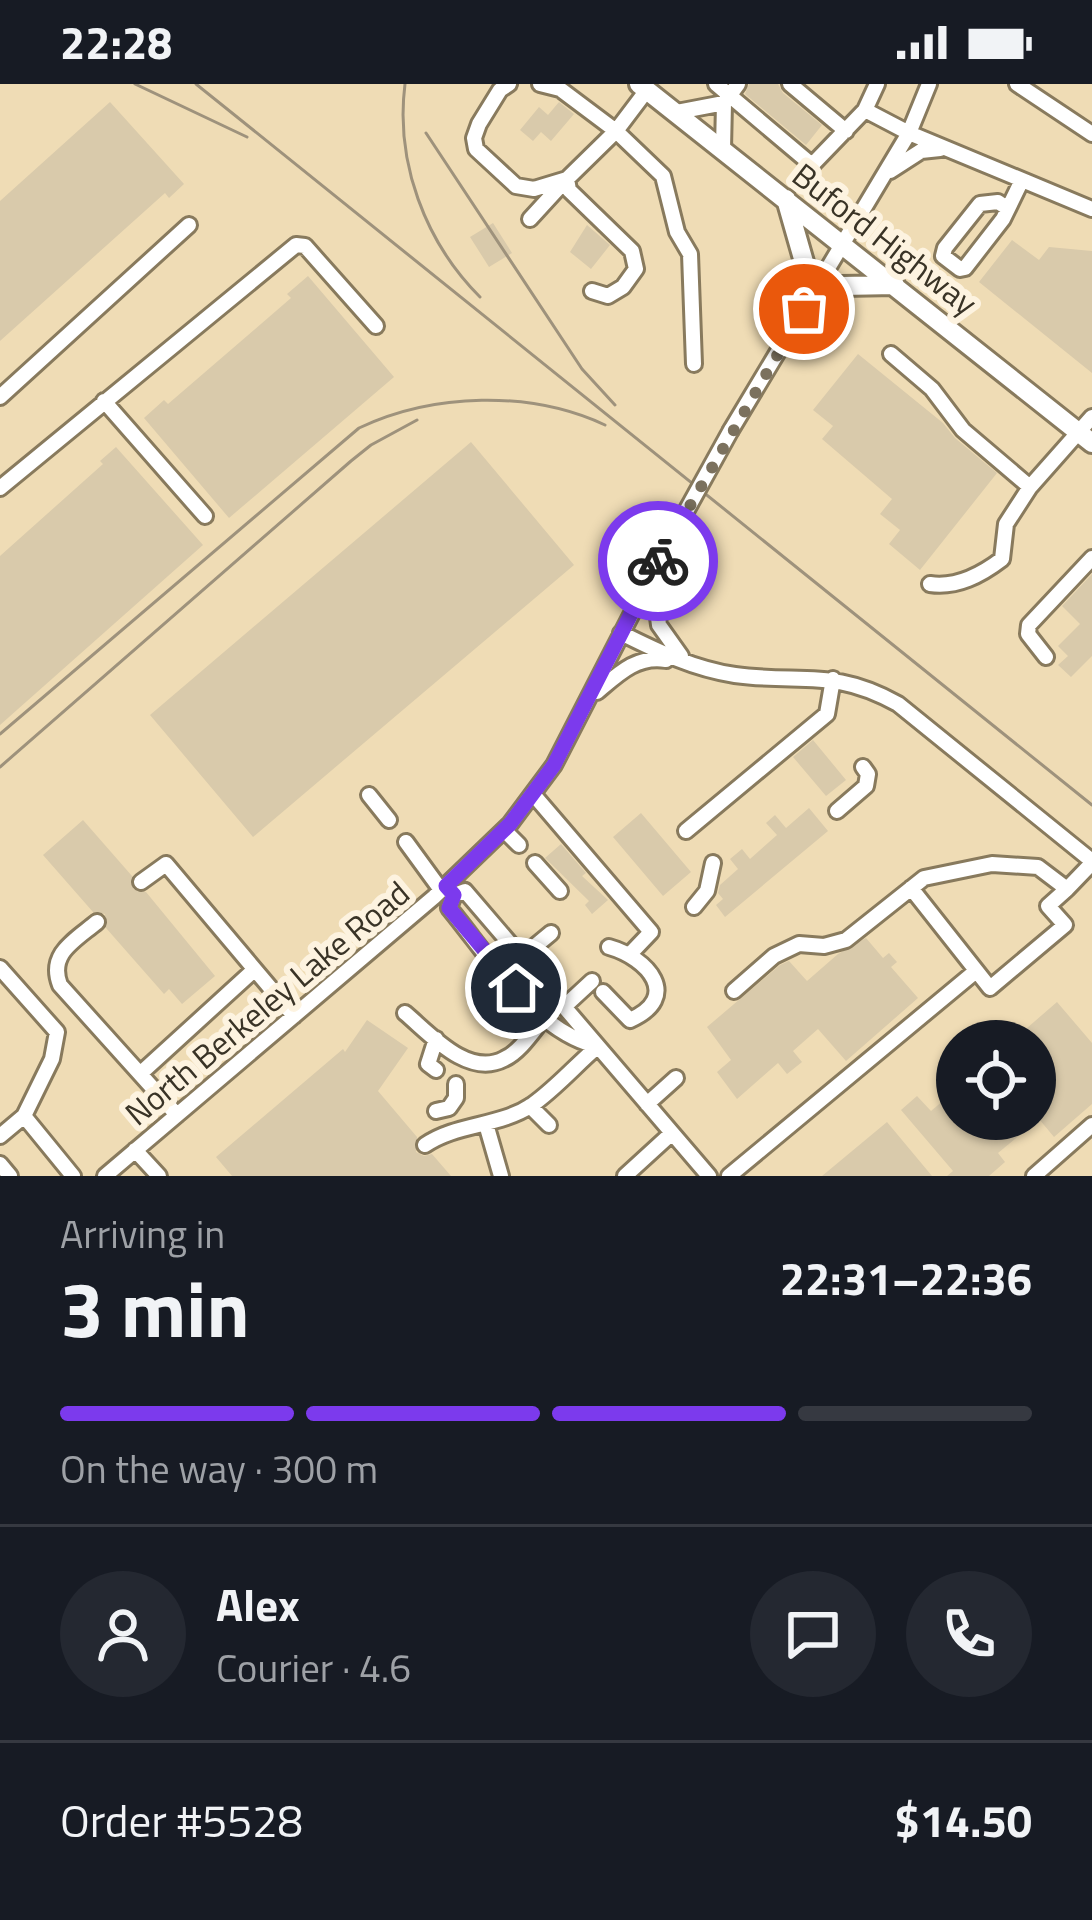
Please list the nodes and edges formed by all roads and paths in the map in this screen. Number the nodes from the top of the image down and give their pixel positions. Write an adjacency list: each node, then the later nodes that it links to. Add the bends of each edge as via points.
1 (509, 84): 19 (street, via 479,124 476,148 516,186)
2 (540, 84): 12 (street, via 560,89)
3 (716, 84): 9 (street)
4 (790, 84): 13 (street)
5 (877, 84): 10 (street)
6 (929, 84): 14 (street, North Berkeley Lake Road)
7 (1017, 84): 15 (street)
8 (643, 87): 11 (main road, Buford Highway); 12 (street)
9 (730, 94): 11 (street); 13 (street, via 812,165); 17 (street)
10 (865, 110): 13 (street); 14 (street)
11 (677, 112): 17 (main road, Buford Highway)
12 (616, 131): 19 (street); 32 (street, via 663,176 690,254)
13 (846, 131)
14 (909, 133): 16 (street); 18 (street, North Berkeley Lake Road)
15 (1092, 134)
16 (945, 148): 18 (street, via 921,151); 20 (street)
17 (723, 149): 21 (main road, Buford Highway)
18 (885, 173): 26 (street, North Berkeley Lake Road)
19 (567, 179): 24 (street); 28 (street, via 632,251 636,269 623,287 608,296)
20 (1021, 182): 22 (street); 23 (street)
21 (786, 199): 26 (main road, Buford Highway); 29 (main road, via 804,262)
22 (1007, 208): 22 (street, via 965,268 943,256 980,204)
23 (1092, 209)
24 (530, 219)
25 (189, 225): 33 (street)
26 (843, 244): 27 (main road, Buford Highway); 29 (street, North Berkeley Lake Road)
27 (896, 285): 29 (main road, via 842,286); 35 (main road, Buford Highway)
28 (592, 291)
29 (804, 309): 40 (street, North Berkeley Lake Road, bridge)
30 (376, 326): 34 (street, via 305,245 296,245)
31 (891, 354): 36 (street)
32 (694, 364)
33 (0, 397)
34 (104, 401): 37 (street); 38 (street)
35 (1087, 430): 36 (street)
36 (1030, 487): 41 (street, via 1006,524 1002,559 978,577)
37 (0, 488)
38 (205, 515)
39 (1092, 558): 43 (street, via 1029,626)
40 (652, 572): 42 (street, North Berkeley Lake Road); 44 (street, via 659,625)
41 (930, 584)
42 (621, 633): 44 (street); 46 (street, North Berkeley Lake Road)
43 (1046, 657)
44 (689, 663): 45 (street, via 733,675); 46 (street, via 633,664)
45 (833, 679): 53 (street, via 826,714); 56 (street, via 898,704)
46 (593, 694): 48 (street, North Berkeley Lake Road)
47 (862, 767): 50 (street, via 866,787)
48 (533, 794): 52 (street, North Berkeley Lake Road); 68 (street, via 651,932)
49 (369, 795): 51 (street)
50 (837, 811)
51 (388, 820)
52 (504, 830): 55 (street); 62 (street, North Berkeley Lake Road)
53 (686, 830)
54 (406, 842): 62 (street)
55 (519, 845)
56 (1092, 862): 61 (street)
57 (535, 863): 63 (street)
58 (713, 863): 64 (street)
59 (141, 882): 71 (street, via 166,864)
60 (910, 888): 61 (street, via 992,864 1038,867); 72 (street); 73 (street, via 846,940 799,944)
61 (1066, 889): 72 (street, via 1048,906 1065,926 990,988)
62 (447, 890): 69 (street, via 465,891); 76 (street, North Berkeley Lake Road); 77 (street, via 449,908)
63 (560, 891)
64 (694, 907)
65 (97, 922): 81 (street, via 59,953 54,970)
66 (550, 933): 69 (street)
67 (609, 947): 68 (street)
68 (632, 953): 74 (street, via 656,980 649,1012 630,1020 597,986)
69 (522, 957): 74 (street)
70 (0, 968): 88 (street, via 57,1032)
71 (254, 970): 76 (street); 81 (street)
72 (976, 971): 104 (street)
73 (734, 991)
74 (566, 1005): 79 (street)
75 (405, 1013): 78 (street)
76 (294, 1016): 87 (street, North Berkeley Lake Road)
77 (544, 1018): 78 (street, via 506,1059 486,1064); 79 (street)
78 (436, 1040): 80 (street, via 428,1064)
79 (596, 1046): 84 (street); 85 (street)
80 (436, 1070)
81 (141, 1072): 87 (street)
82 (676, 1078): 84 (street)
83 (456, 1084): 86 (street, via 457,1098)
84 (647, 1104): 92 (street)
85 (530, 1106): 89 (street); 90 (street)
86 (436, 1111)
87 (177, 1115): 95 (street, North Berkeley Lake Road)
88 (24, 1116): 93 (street); 98 (street)
89 (485, 1124): 94 (street, via 445,1131); 101 (street)
90 (549, 1125)
91 (1092, 1125): 105 (street)
92 (672, 1133): 102 (street); 103 (street)
93 (0, 1136)
94 (424, 1145)
95 (135, 1150): 99 (street, North Berkeley Lake Road); 100 (street)
96 (0, 1164): 97 (street)
97 (10, 1176)
98 (73, 1176)
99 (105, 1176)
100 (159, 1176)
101 (501, 1176)
102 (626, 1176)
103 (709, 1176)
104 (729, 1176)
105 (1034, 1176)

